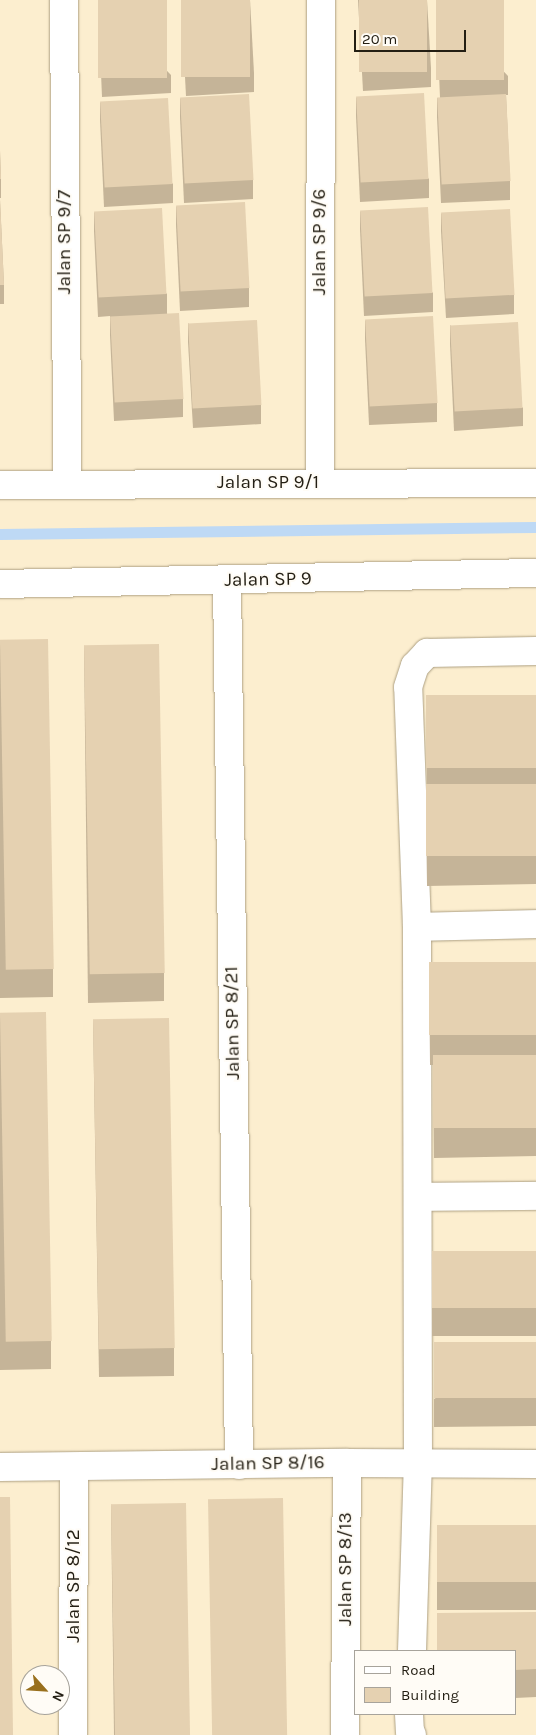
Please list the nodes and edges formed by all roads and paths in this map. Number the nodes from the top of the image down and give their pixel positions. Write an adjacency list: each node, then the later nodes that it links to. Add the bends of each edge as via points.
1 (64, 0): 5 (street, Jalan SP 9/7)
2 (320, 0): 3 (street, Jalan SP 9/6)
3 (320, 483): 4 (street, Jalan SP 9/1); 5 (street, Jalan SP 9/1)
4 (536, 483)
5 (67, 484): 6 (street, Jalan SP 9/1)
6 (0, 485)
7 (536, 573): 8 (street, Jalan SP 9)
8 (227, 581): 9 (street, Jalan SP 9); 18 (street, Jalan SP 8/21)
9 (0, 584)
10 (536, 651): 12 (street, via 427,653 415,666 408,687)
11 (536, 924): 12 (street)
12 (417, 927): 14 (street)
13 (536, 1196): 14 (street)
14 (418, 1197): 16 (street)
15 (347, 1463): 16 (street, Jalan SP 8/16); 18 (street, Jalan SP 8/16); 24 (street, Jalan SP 8/13)
16 (418, 1464): 17 (street, Jalan SP 8/16); 21 (street)
17 (536, 1464)
18 (240, 1465): 20 (street, Jalan SP 8/16)
19 (0, 1467): 20 (street, Jalan SP 8/16)
20 (74, 1467): 23 (street, Jalan SP 8/12)
21 (412, 1650)
22 (409, 1715): 25 (street)
23 (73, 1735)
24 (345, 1735)
25 (412, 1735)

